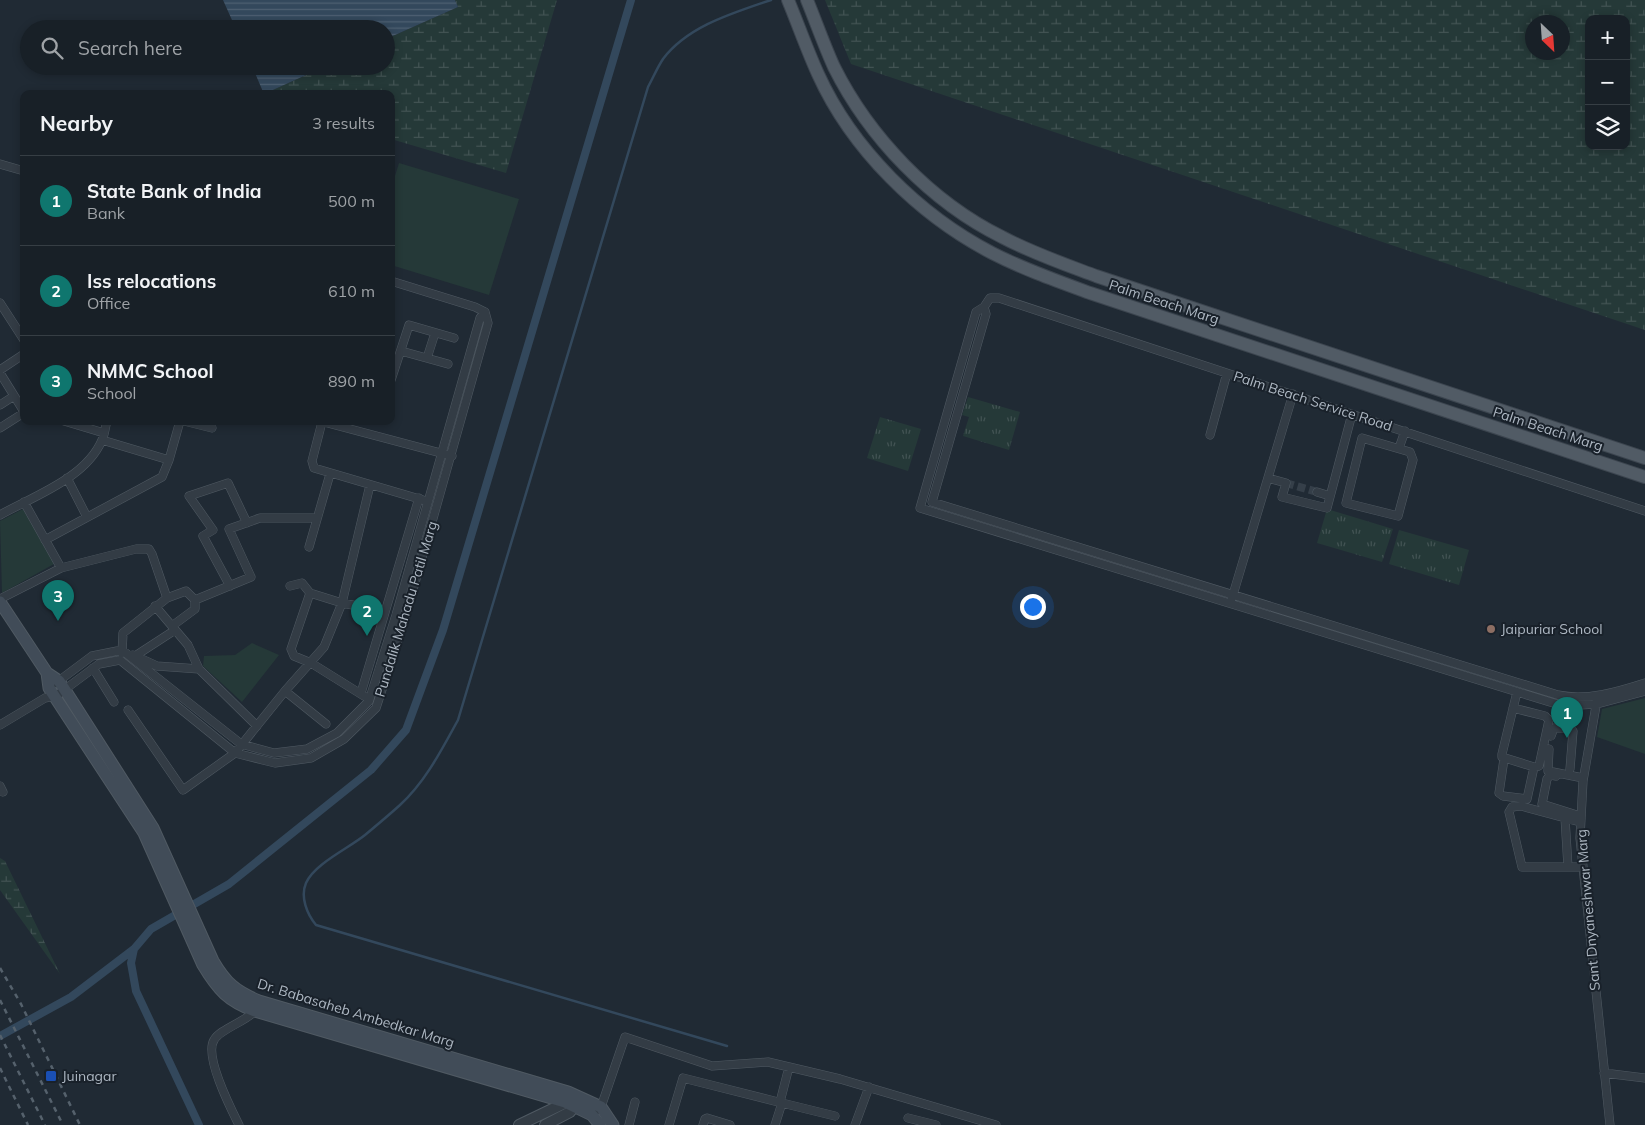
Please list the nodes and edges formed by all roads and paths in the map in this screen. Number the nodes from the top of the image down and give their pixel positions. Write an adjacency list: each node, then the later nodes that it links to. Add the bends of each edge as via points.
1 (788, 0): 42 (main road, Palm Beach Marg, via 818,75 866,149 910,195 950,226 992,252 1090,293)
2 (807, 0): 39 (main road, Palm Beach Marg, via 834,67 880,137 922,182 960,212 1000,237 1096,276)
3 (0, 164): 4 (street)
4 (20, 170)
5 (395, 282): 8 (street, via 475,306)
6 (0, 303): 10 (street)
7 (984, 307): 18 (street, Palm Beach Service Road, via 990,298 999,298); 51 (street, via 986,314); 53 (street, via 976,312)
8 (485, 312): 37 (street, Pundalik Mahadu Patil Marg, via 480,318); 38 (street, Pundalik Mahadu Patil Marg, via 488,323)
9 (435, 333): 11 (street); 12 (street, via 410,325); 14 (street)
10 (20, 334)
11 (454, 338)
12 (401, 351): 14 (street); 16 (street)
13 (20, 357): 17 (street)
14 (427, 358): 15 (street)
15 (448, 364)
16 (395, 368)
17 (0, 372): 20 (street)
18 (1228, 373): 19 (street, Palm Beach Service Road); 34 (street)
19 (1293, 394): 23 (street, Palm Beach Service Road); 44 (street)
20 (14, 396): 21 (street); 22 (street)
21 (0, 405)
22 (20, 405)
23 (1352, 414): 33 (street, Palm Beach Service Road); 47 (street)
24 (20, 415): 31 (street)
25 (74, 425): 35 (street)
26 (106, 425): 35 (street)
27 (179, 425): 40 (street)
28 (200, 425): 32 (street)
29 (320, 425): 41 (street, via 312,461 317,470)
30 (333, 425): 37 (street)
31 (0, 428)
32 (212, 428)
33 (1405, 431): 36 (street); 54 (street, Palm Beach Service Road)
34 (1210, 435)
35 (103, 436): 40 (street); 43 (street, via 91,458)
36 (1399, 448): 36 (street, via 1362,438 1346,503 1398,516 1413,460 1410,452)
37 (440, 453): 38 (street); 49 (street, Pundalik Mahadu Patil Marg)
38 (452, 456): 52 (street, Pundalik Mahadu Patil Marg)
39 (1645, 458)
40 (170, 460): 56 (street, via 162,477)
41 (330, 474): 45 (street); 57 (street)
42 (1645, 477)
43 (67, 478): 50 (street); 56 (street)
44 (1268, 478): 47 (street, via 1286,483 1282,497 1326,509); 66 (street)
45 (370, 485): 48 (street); 69 (street)
46 (1317, 492): 47 (street)
47 (1330, 496)
48 (419, 498): 49 (street); 71 (street)
49 (429, 501): 52 (street); 86 (street, Pundalik Mahadu Patil Marg)
50 (24, 502): 55 (street); 59 (street)
51 (932, 502): 53 (street); 66 (street)
52 (437, 504): 89 (street, Pundalik Mahadu Patil Marg)
53 (920, 508): 66 (street)
54 (1645, 511)
55 (0, 514)
56 (88, 518): 59 (street)
57 (317, 518): 58 (street, via 260,518); 60 (street)
58 (248, 523): 62 (street, via 229,529 251,577); 62 (street, via 228,483 189,496 213,530 203,536)
59 (45, 540): 61 (street)
60 (309, 547)
61 (60, 568): 65 (street, via 144,548 152,554); 68 (street)
62 (230, 586): 67 (street)
63 (290, 586): 64 (street, via 302,584)
64 (310, 593): 69 (street); 76 (street, via 291,649 294,656)
65 (167, 598): 67 (street, via 186,591); 70 (street)
66 (1232, 599): 83 (street); 85 (street, via 1558,695 1579,698)
67 (194, 600): 72 (street, via 195,609)
68 (0, 601): 80 (main road, Dr. Babasaheb Ambedkar Marg, via 47,673)
69 (342, 603): 71 (street); 76 (street, via 324,647)
70 (155, 606): 72 (street); 73 (street, via 123,633)
71 (384, 611): 84 (street)
72 (174, 628): 74 (street); 78 (street, via 188,645)
73 (122, 650): 74 (street); 75 (street); 80 (street, via 92,656); 95 (street, Pundalik Mahadu Patil Marg)
74 (135, 656): 78 (street, via 157,666)
75 (120, 660): 77 (street); 96 (street, Pundalik Mahadu Patil Marg)
76 (311, 663): 81 (street); 84 (street)
77 (93, 668): 80 (street); 87 (street)
78 (199, 669): 94 (street)
79 (1645, 683): 85 (street)
80 (55, 691): 93 (street); 107 (main road, Dr. Babasaheb Ambedkar Marg, via 144,833 172,884)
81 (285, 691): 92 (street); 94 (street)
82 (1645, 691): 88 (street)
83 (1517, 692): 88 (street, via 1563,706); 90 (street)
84 (361, 693): 86 (street)
85 (1596, 695): 88 (street, Sant Dnyaneshwar Marg)
86 (369, 701): 89 (street); 95 (street, Pundalik Mahadu Patil Marg, via 337,733 307,749 274,753)
87 (114, 702)
88 (1597, 704): 100 (street, Sant Dnyaneshwar Marg)
89 (376, 708): 96 (street, Pundalik Mahadu Patil Marg, via 344,739 311,758 275,763)
90 (1513, 708): 97 (street, via 1502,754); 98 (street, via 1545,716 1549,720 1541,764)
91 (128, 710): 96 (street, via 183,790)
92 (326, 724)
93 (0, 725)
94 (257, 726): 95 (street)
95 (240, 744): 96 (street)
96 (235, 753)
97 (1504, 759): 98 (street); 98 (street, via 1499,793 1503,796 1527,799)
98 (1534, 767)
99 (1570, 769): 100 (street, via 1573,731 1554,728 1548,771)
100 (1583, 780): 102 (street, Sant Dnyaneshwar Marg); 102 (street, via 1548,776 1542,801 1545,806)
101 (1565, 818): 102 (street); 103 (street); 105 (street, via 1521,806 1512,807 1509,812 1522,867)
102 (1580, 819): 104 (street, Sant Dnyaneshwar Marg)
103 (1566, 838): 104 (street); 105 (street)
104 (1580, 838): 106 (street, Sant Dnyaneshwar Marg)
105 (1568, 867): 106 (street)
106 (1581, 867): 111 (street, Sant Dnyaneshwar Marg)
107 (208, 963): 108 (main road, Dr. Babasaheb Ambedkar Marg, via 215,986 234,1003); 109 (main road, Dr. Babasaheb Ambedkar Marg, via 246,996)
108 (256, 1011): 109 (main road, Dr. Babasaheb Ambedkar Marg); 121 (street, via 218,1036 212,1046 212,1058)
109 (397, 1047): 114 (main road, Dr. Babasaheb Ambedkar Marg); 117 (main road, Dr. Babasaheb Ambedkar Marg)
110 (789, 1067): 113 (street); 116 (street); 118 (street, via 768,1062 712,1066 625,1038)
111 (1604, 1073): 112 (street); 134 (street, Sant Dnyaneshwar Marg)
112 (1645, 1078)
113 (870, 1088): 131 (street); 133 (street)
114 (582, 1097): 117 (street); 118 (main road, Dr. Babasaheb Ambedkar Marg)
115 (635, 1102): 126 (street)
116 (781, 1102): 119 (street); 127 (street, via 683,1078); 130 (street)
117 (570, 1104): 118 (main road, Dr. Babasaheb Ambedkar Marg); 122 (street); 123 (street, via 570,1112)
118 (597, 1111): 124 (main road, Dr. Babasaheb Ambedkar Marg); 125 (main road, Dr. Babasaheb Ambedkar Marg)
119 (835, 1116)
120 (908, 1118): 132 (street)
121 (238, 1125)
122 (519, 1125)
123 (545, 1125)
124 (600, 1125)
125 (613, 1125)
126 (629, 1125)
127 (669, 1125)
128 (703, 1125): 129 (street, via 707,1118)
129 (730, 1125)
130 (775, 1125)
131 (855, 1125)
132 (936, 1125)
133 (996, 1125)
134 (1610, 1125)

